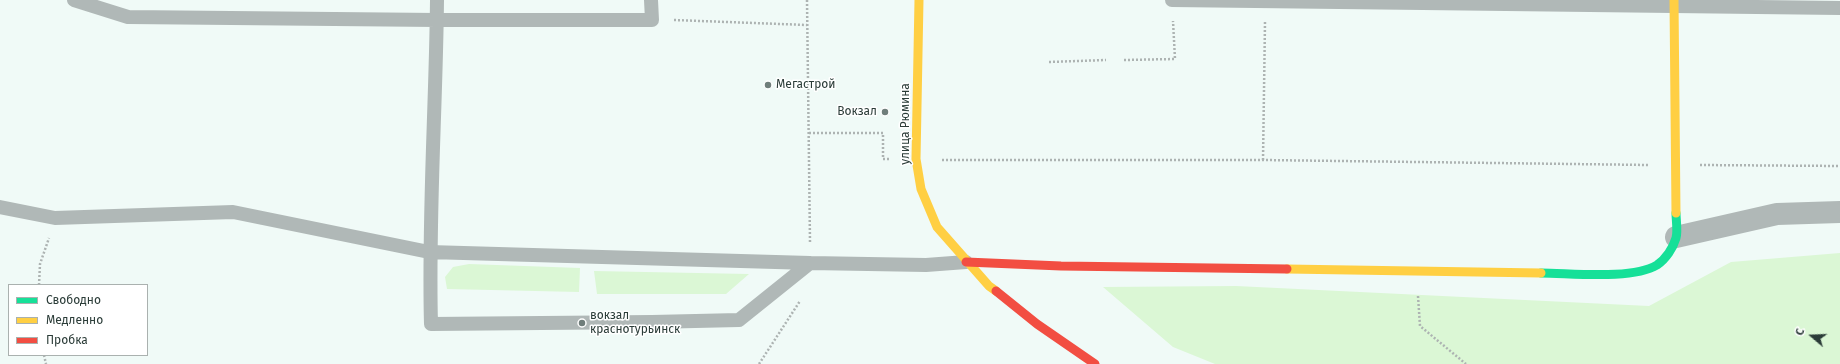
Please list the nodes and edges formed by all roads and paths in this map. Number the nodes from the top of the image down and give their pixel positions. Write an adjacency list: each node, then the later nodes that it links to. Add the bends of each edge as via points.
1 (74, 0): 12 (lane, via 128,17)
2 (437, 0): 12 (lane)
3 (652, 0): 13 (lane)
4 (807, 0): 14 (path)
5 (919, 0): 19 (street, улица Рюмина)
6 (1172, 0): 8 (lane); 16 (path, via 1175,59)
7 (1368, 1): 8 (lane); 9 (lane)
8 (1266, 2): 20 (path)
9 (1554, 2): 10 (lane)
10 (1674, 3): 11 (lane); 21 (street)
11 (1840, 8)
12 (437, 20): 13 (lane); 27 (lane)
13 (652, 20): 14 (path)
14 (807, 25): 18 (path)
15 (1106, 60): 17 (path)
16 (1124, 60)
17 (1049, 62)
18 (809, 133): 19 (path, via 883,133 883,159); 29 (path)
19 (916, 159): 20 (path); 28 (street, улица Рюмина, via 921,189 937,227)
20 (1263, 160): 21 (path)
21 (1676, 165): 22 (path); 26 (street)
22 (1840, 166)
23 (0, 207): 25 (lane)
24 (1840, 212): 26 (street, via 1777,214)
25 (55, 218): 27 (lane, via 232,212); 31 (path, via 40,264)
26 (1676, 237): 30 (street, via 1668,254 1655,267 1636,273)
27 (429, 252): 29 (lane); 29 (lane, via 431,324 739,320)
28 (966, 262): 29 (lane, via 926,265); 30 (street); 33 (street, улица Рюмина, via 989,286 1037,324)
29 (810, 264): 32 (path, via 808,288)
30 (1417, 271): 34 (path, via 1420,326)
31 (39, 284)
32 (759, 364)
33 (1095, 364)
34 (1466, 364)

